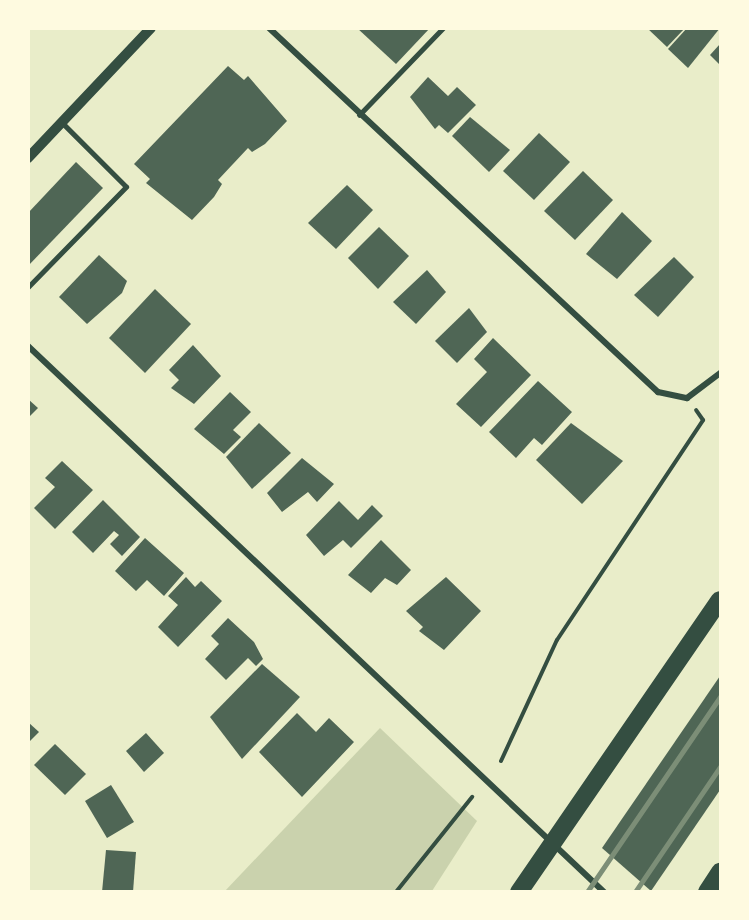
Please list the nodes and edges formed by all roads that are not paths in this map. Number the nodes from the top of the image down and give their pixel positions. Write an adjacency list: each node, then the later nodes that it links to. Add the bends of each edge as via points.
1 (151, 28): 5 (street)
2 (269, 28): 4 (street)
3 (443, 28): 4 (lane)
4 (359, 115): 9 (street, via 658,392 687,398)
5 (62, 123): 6 (street); 7 (lane, via 126,188)
6 (28, 158)
7 (28, 287)
8 (28, 346): 13 (street)
9 (720, 373)
10 (720, 600): 12 (highway)
11 (720, 872): 14 (highway)
12 (519, 891)
13 (604, 891)
14 (707, 891)

